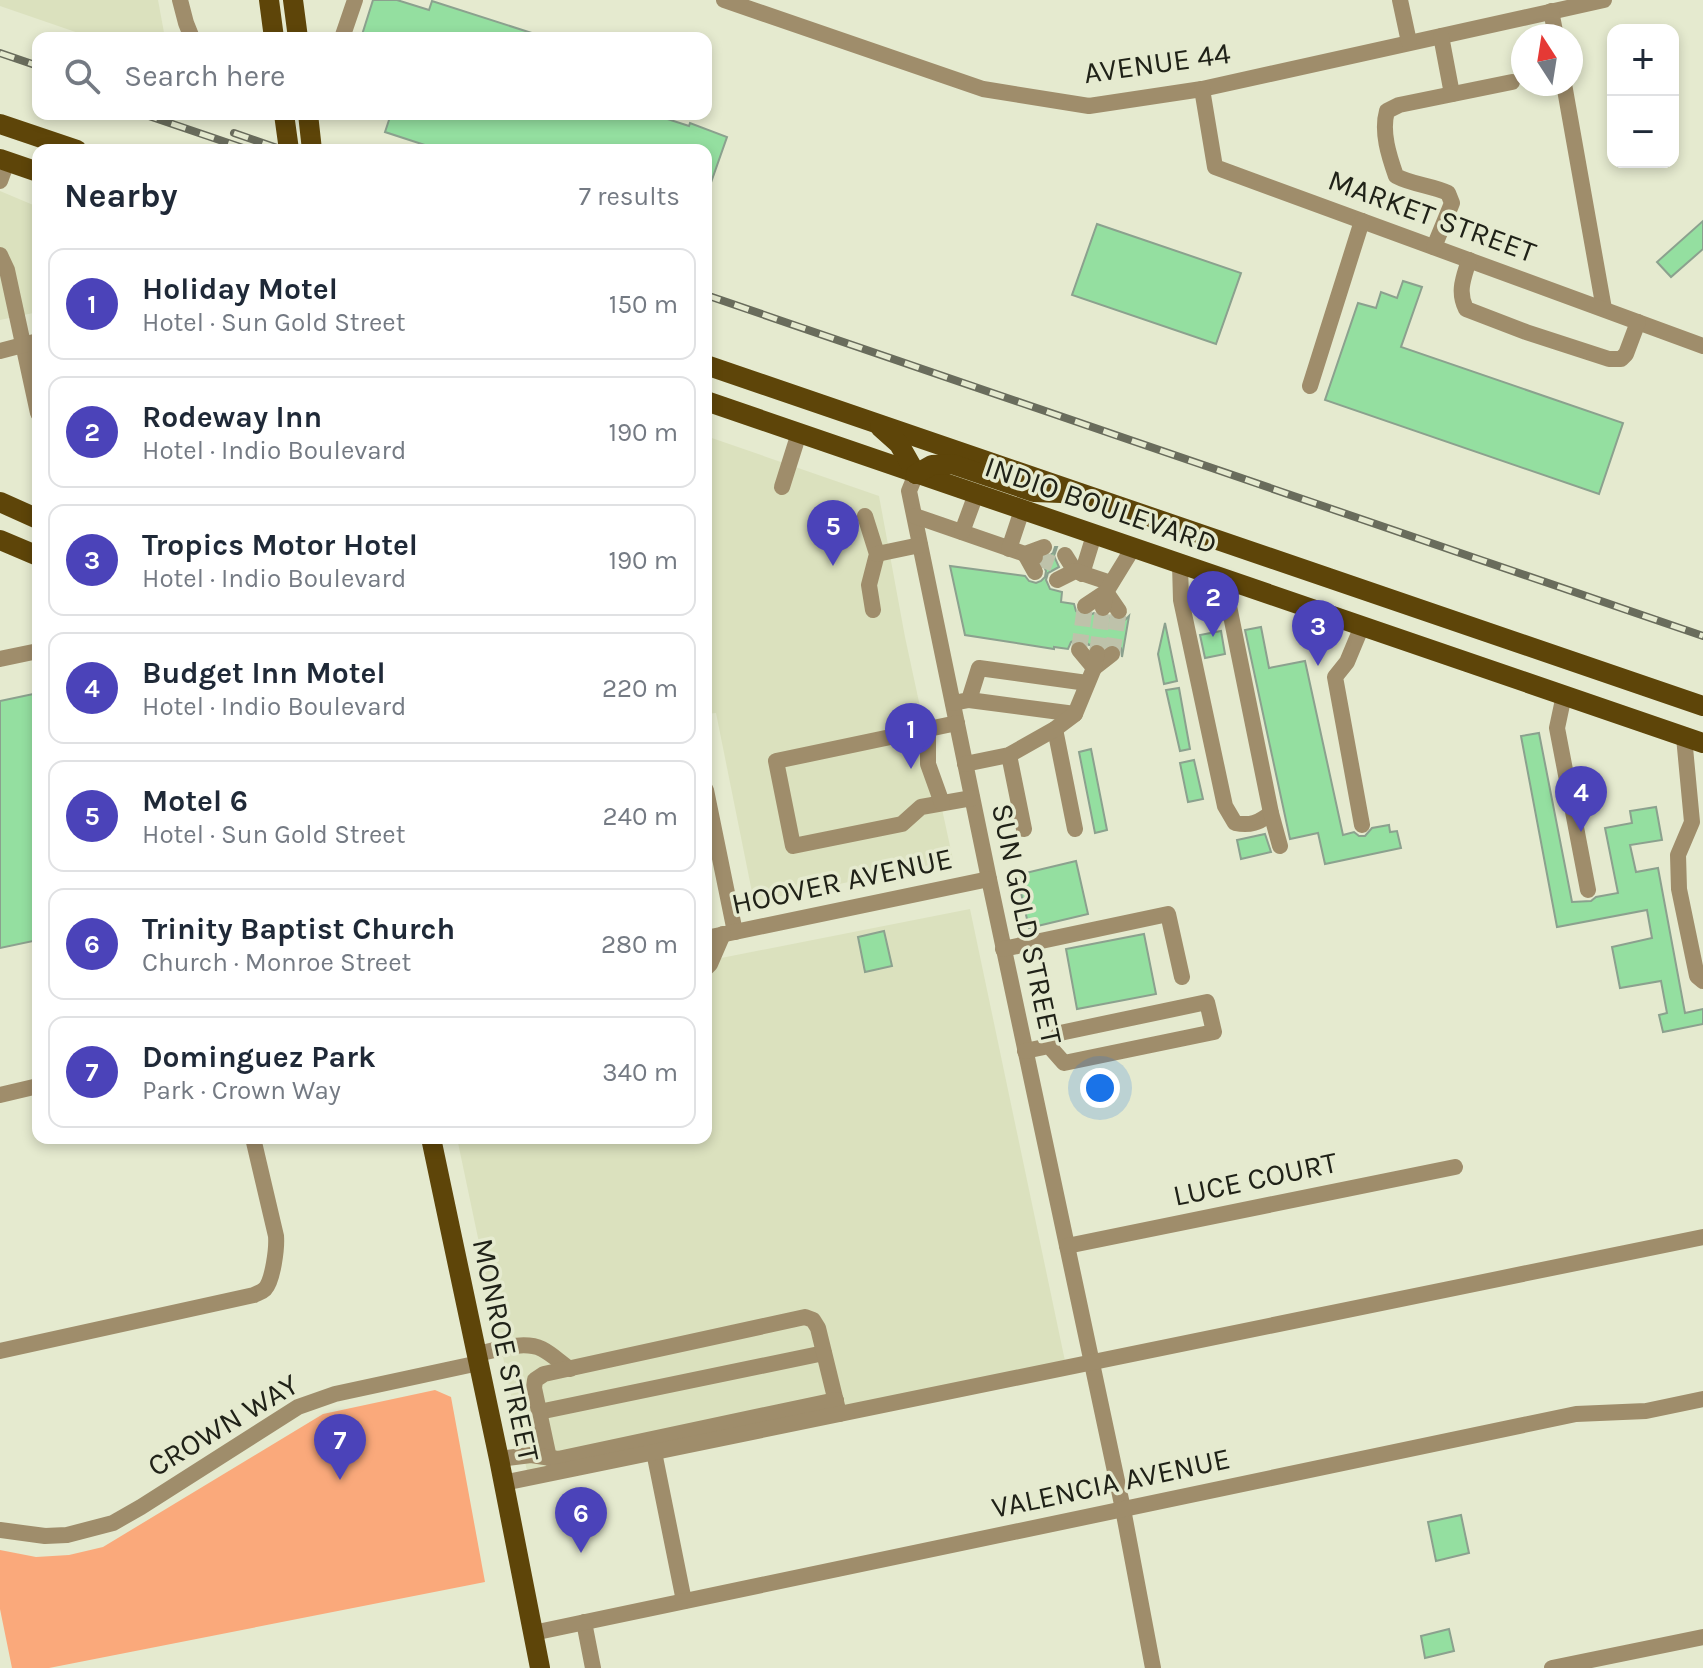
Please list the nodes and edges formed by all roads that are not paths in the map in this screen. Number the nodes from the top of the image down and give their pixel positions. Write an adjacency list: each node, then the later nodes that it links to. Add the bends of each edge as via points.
1 (180, 0): 10 (street)
2 (355, 0): 13 (street)
3 (724, 0): 17 (street, AVENUE 44, via 983,89 1089,106)
4 (1400, 0): 15 (street)
5 (1604, 0): 8 (street, AVENUE 44)
6 (294, 7): 12 (main road)
7 (270, 8): 11 (main road)
8 (1551, 11): 9 (street); 14 (street, AVENUE 44)
9 (1554, 24)
10 (190, 32)
11 (273, 32)
12 (297, 32)
13 (344, 32)
14 (1441, 36): 15 (street, AVENUE 44); 18 (street)
15 (1409, 42): 17 (street, AVENUE 44)
16 (1511, 82): 18 (street)
17 (1202, 89): 28 (street, MARKET STREET, via 1215,167)
18 (1452, 94): 29 (street, via 1399,105 1387,111 1384,123 1396,176 1448,193 1452,203)
19 (1566, 96): 32 (street)
20 (285, 120): 24 (main road)
21 (309, 120): 25 (main road)
22 (0, 124): 23 (main road)
23 (59, 144)
24 (288, 144)
25 (311, 144)
26 (2, 167): 27 (main road)
27 (32, 171)
28 (1362, 221): 29 (street, MARKET STREET); 38 (street)
29 (1434, 247): 31 (street, MARKET STREET)
30 (0, 255): 34 (street)
31 (1469, 260): 32 (street, MARKET STREET); 33 (street, via 1460,289 1466,309 1526,332 1621,359)
32 (1604, 309): 33 (street, MARKET STREET)
33 (1638, 322): 35 (street, MARKET STREET)
34 (31, 343): 36 (street)
35 (1703, 346)
36 (0, 351)
37 (712, 367): 40 (main road, INDIO BOULEVARD)
38 (1310, 386)
39 (712, 403): 41 (main road, INDIO BOULEVARD)
40 (875, 422): 42 (main road, via 899,444); 45 (main road, INDIO BOULEVARD)
41 (799, 433): 42 (main road, INDIO BOULEVARD); 43 (street)
42 (916, 474): 44 (main road, INDIO BOULEVARD); 45 (main road, via 932,465 952,464 1034,492); 50 (street, SUN GOLD STREET, via 909,491)
43 (782, 487)
44 (976, 494): 47 (main road, INDIO BOULEVARD); 51 (street)
45 (1085, 494): 70 (main road, INDIO BOULEVARD)
46 (0, 502): 48 (main road)
47 (1022, 510): 51 (street, via 1030,556); 52 (main road, INDIO BOULEVARD)
48 (32, 516)
49 (865, 516): 57 (street)
50 (915, 516): 51 (street); 54 (street, SUN GOLD STREET)
51 (962, 532)
52 (1094, 535): 55 (main road, INDIO BOULEVARD); 60 (street, via 1068,569)
53 (0, 540): 56 (main road)
54 (920, 545): 57 (street); 69 (street, SUN GOLD STREET)
55 (1133, 548): 58 (main road, INDIO BOULEVARD); 60 (street)
56 (32, 553)
57 (877, 554): 62 (street, via 869,585)
58 (1180, 564): 59 (main road, INDIO BOULEVARD); 80 (street, via 1181,600 1225,806 1235,823 1246,825)
59 (1233, 582): 63 (main road, INDIO BOULEVARD); 80 (street, via 1229,606)
60 (1110, 599): 61 (street)
61 (1085, 606)
62 (873, 610)
63 (1362, 626): 68 (main road, INDIO BOULEVARD); 81 (street, via 1335,677)
64 (1079, 650): 67 (street)
65 (32, 652): 66 (street)
66 (0, 659)
67 (1098, 664): 69 (street, via 979,668); 71 (street)
68 (1564, 695): 75 (main road, INDIO BOULEVARD); 87 (street, via 1557,728)
69 (961, 701): 71 (street); 72 (street, SUN GOLD STREET)
70 (1703, 706)
71 (1075, 714): 74 (street)
72 (957, 723): 73 (street); 77 (street, SUN GOLD STREET)
73 (928, 729): 79 (street, via 928,764); 79 (street, via 776,761 793,846 902,824 921,807)
74 (1055, 729): 76 (street); 83 (street)
75 (1694, 740): 92 (street, via 1692,822 1678,855 1679,889 1697,976)
76 (1009, 755): 77 (street); 82 (street)
77 (965, 764): 78 (street, SUN GOLD STREET)
78 (972, 798): 79 (street); 86 (street, SUN GOLD STREET)
79 (942, 803)
80 (1271, 813): 84 (street)
81 (1362, 825)
82 (1024, 829)
83 (1075, 829)
84 (1280, 846)
85 (712, 848): 88 (street)
86 (989, 879): 88 (street, HOOVER AVENUE); 89 (street, SUN GOLD STREET)
87 (1588, 890)
88 (721, 935): 90 (street)
89 (1003, 949): 91 (street, via 1168,914); 96 (street, SUN GOLD STREET)
90 (712, 959)
91 (1182, 977)
92 (1703, 981)
93 (1164, 1012): 94 (street); 94 (street, via 1207,1002 1214,1032); 95 (street, via 1060,1033)
94 (1170, 1041): 95 (street, via 1064,1063)
95 (1049, 1046): 96 (street)
96 (1025, 1051): 103 (street, SUN GOLD STREET)
97 (32, 1087): 98 (street)
98 (0, 1095)
99 (254, 1144): 104 (street, via 277,1247 263,1291)
100 (432, 1144): 106 (main road, MONROE STREET)
101 (1455, 1167): 103 (street, LUCE COURT)
102 (1703, 1237): 107 (street)
103 (1067, 1246): 107 (street, SUN GOLD STREET)
104 (0, 1351)
105 (824, 1353): 108 (street, via 818,1328 805,1317); 110 (street); 111 (street)
106 (478, 1359): 108 (street, CROWN WAY, via 530,1346); 114 (main road, MONROE STREET); 117 (street, CROWN WAY, via 298,1407 113,1523 67,1535)
107 (1091, 1362): 110 (street); 116 (street, SUN GOLD STREET)
108 (570, 1369): 111 (street, via 535,1380)
109 (1703, 1399): 116 (street, VALENCIA AVENUE, via 1646,1411 1576,1414)
110 (837, 1407): 112 (street); 113 (street)
111 (539, 1412): 113 (street)
112 (654, 1452): 115 (street); 118 (street)
113 (549, 1458): 114 (street)
114 (499, 1459): 115 (main road, MONROE STREET)
115 (503, 1483): 120 (main road, MONROE STREET)
116 (1123, 1509): 118 (street, VALENCIA AVENUE); 124 (street, SUN GOLD STREET)
117 (0, 1530)
118 (684, 1601): 119 (street, VALENCIA AVENUE)
119 (584, 1622): 120 (street, VALENCIA AVENUE); 123 (street)
120 (533, 1633): 122 (main road, MONROE STREET)
121 (1703, 1637): 125 (street)
122 (540, 1668)
123 (593, 1668)
124 (1153, 1668)
125 (1552, 1668)

